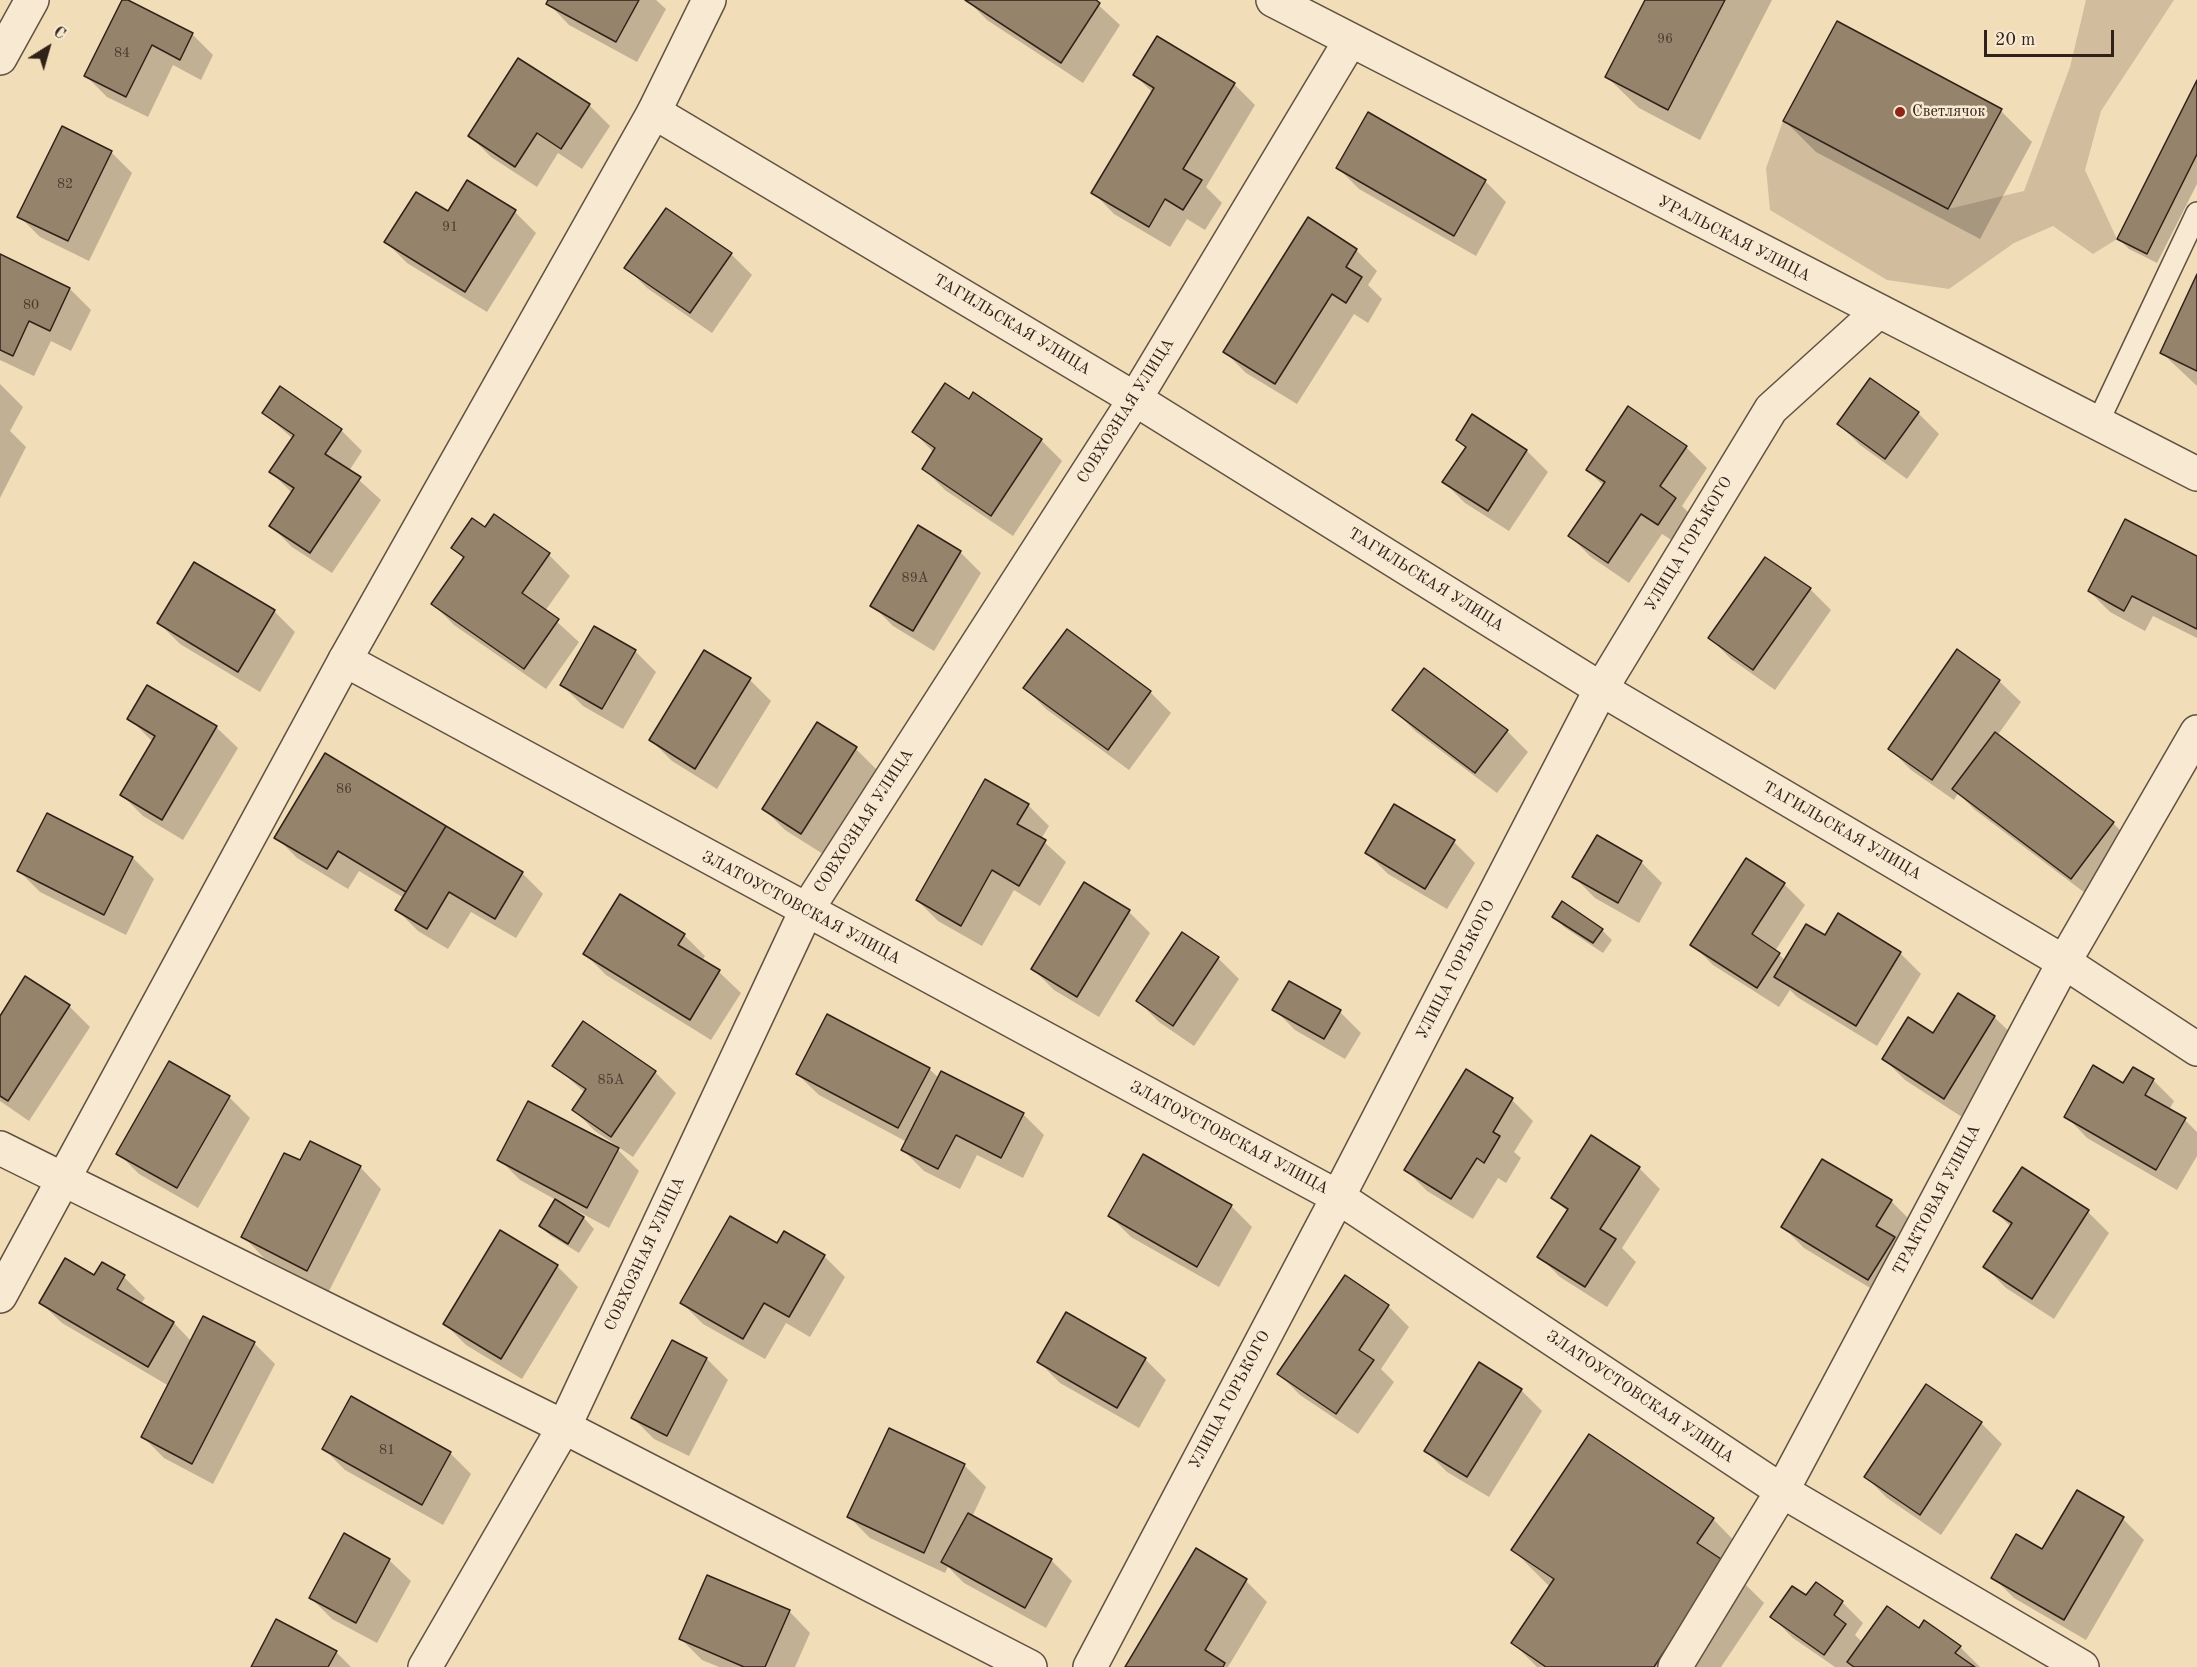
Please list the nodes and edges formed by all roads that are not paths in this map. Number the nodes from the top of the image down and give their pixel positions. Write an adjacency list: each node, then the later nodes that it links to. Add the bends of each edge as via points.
1 (32, 0): 5 (street)
2 (709, 0): 6 (street)
3 (1273, 0): 4 (street, УРАЛЬСКАЯ УЛИЦА)
4 (1350, 41): 8 (street, УРАЛЬСКАЯ УЛИЦА); 9 (street, СОВХОЗНАЯ УЛИЦА)
5 (0, 58)
6 (654, 112): 9 (street, ТАГИЛЬСКАЯ УЛИЦА); 12 (street)
7 (2197, 213): 10 (lane)
8 (1878, 312): 10 (street, УРАЛЬСКАЯ УЛИЦА); 13 (street, УЛИЦА ГОРЬКОГО, via 1771,409)
9 (1135, 399): 13 (street, ТАГИЛЬСКАЯ УЛИЦА); 15 (street, СОВХОЗНАЯ УЛИЦА)
10 (2098, 422): 11 (street, УРАЛЬСКАЯ УЛИЦА)
11 (2197, 474)
12 (345, 660): 15 (street, ЗЛАТОУСТОВСКАЯ УЛИЦА); 19 (street)
13 (1601, 689): 16 (street, ТАГИЛЬСКАЯ УЛИЦА); 20 (street, УЛИЦА ГОРЬКОГО)
14 (2197, 732): 16 (street, ТРАКТОВАЯ УЛИЦА)
15 (806, 911): 20 (street, ЗЛАТОУСТОВСКАЯ УЛИЦА); 22 (street, СОВХОЗНАЯ УЛИЦА)
16 (2064, 962): 17 (street, ТАГИЛЬСКАЯ УЛИЦА); 23 (street, ТРАКТОВАЯ УЛИЦА)
17 (2197, 1048)
18 (0, 1148): 19 (street)
19 (63, 1180): 21 (street); 22 (street)
20 (1338, 1197): 23 (street, ЗЛАТОУСТОВСКАЯ УЛИЦА); 26 (street, УЛИЦА ГОРЬКОГО)
21 (0, 1296)
22 (564, 1427): 24 (street, СОВХОЗНАЯ УЛИЦА); 25 (street)
23 (1782, 1491): 27 (street, ТРАКТОВАЯ УЛИЦА); 28 (street, ЗЛАТОУСТОВСКАЯ УЛИЦА)
24 (425, 1667)
25 (1030, 1667)
26 (1090, 1667)
27 (1675, 1667)
28 (2082, 1667)

